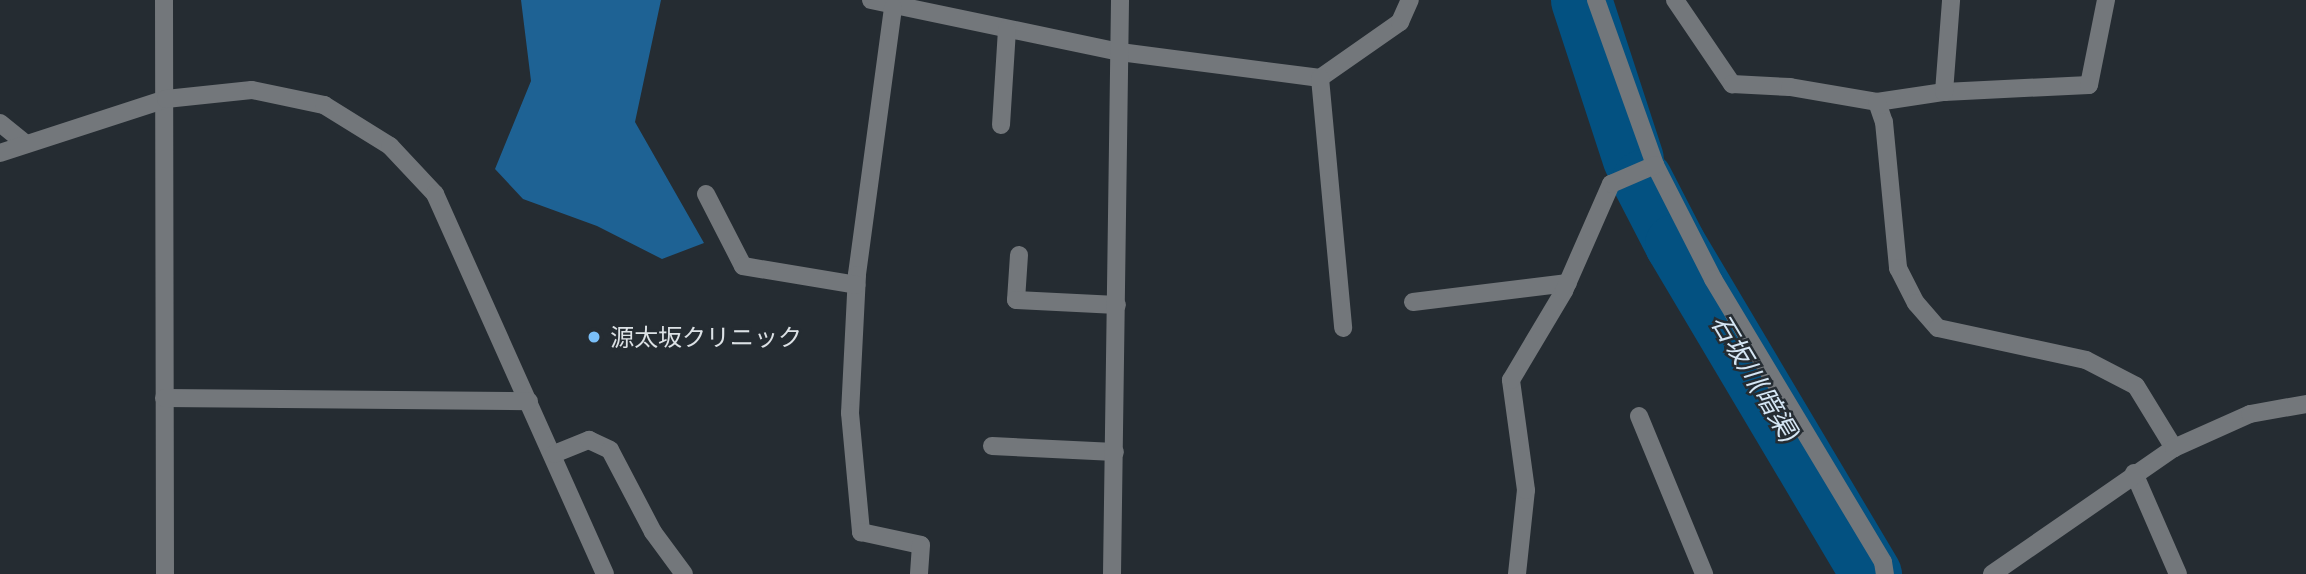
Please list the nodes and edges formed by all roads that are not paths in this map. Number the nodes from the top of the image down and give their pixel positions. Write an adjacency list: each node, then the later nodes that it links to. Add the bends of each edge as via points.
1 (164, 0): 15 (street)
2 (871, 0): 10 (street)
3 (1120, 0): 12 (street)
4 (1410, 0): 13 (street, via 1400,22)
5 (1596, 0): 21 (street)
6 (1675, 0): 16 (street, via 1732,84 1790,87)
7 (1951, 0): 14 (street)
8 (2106, 0): 14 (street, via 2089,85)
9 (925, 7): 10 (street); 11 (street)
10 (893, 8): 25 (street)
11 (1007, 29): 12 (street); 18 (street)
12 (1120, 52): 13 (street); 27 (street)
13 (1320, 78): 28 (street)
14 (1944, 92): 16 (street)
15 (166, 99): 19 (street); 29 (street); 30 (street, via 252,90 324,105 390,146 435,194)
16 (1877, 102): 34 (street, via 1884,122 1898,268 1916,303 1938,328 2086,360 2136,386)
17 (0, 123): 19 (street)
18 (1002, 125)
19 (26, 144): 20 (street)
20 (0, 153)
21 (1655, 165): 24 (street, via 1611,184); 45 (street, via 1713,279 1883,562)
22 (706, 194): 25 (street, via 743,266)
23 (1019, 255): 27 (street, via 1016,300)
24 (1568, 283): 26 (street); 43 (street, via 1511,380 1526,490)
25 (856, 285): 41 (street, via 850,413 861,532 921,545)
26 (1413, 302)
27 (1117, 305): 35 (street)
28 (1343, 328)
29 (164, 398): 30 (street); 38 (street)
30 (529, 401): 36 (street)
31 (2306, 404): 34 (street, via 2250,414)
32 (1639, 416): 44 (street)
33 (992, 446): 35 (street)
34 (2174, 448): 37 (street)
35 (1115, 452): 42 (street)
36 (554, 454): 39 (street); 40 (street, via 589,440 610,450 653,532)
37 (2134, 473): 46 (street); 47 (street)
38 (165, 574)
39 (605, 574)
40 (684, 574)
41 (919, 574)
42 (1112, 574)
43 (1517, 574)
44 (1704, 574)
45 (1885, 574)
46 (1992, 574)
47 (2178, 574)

